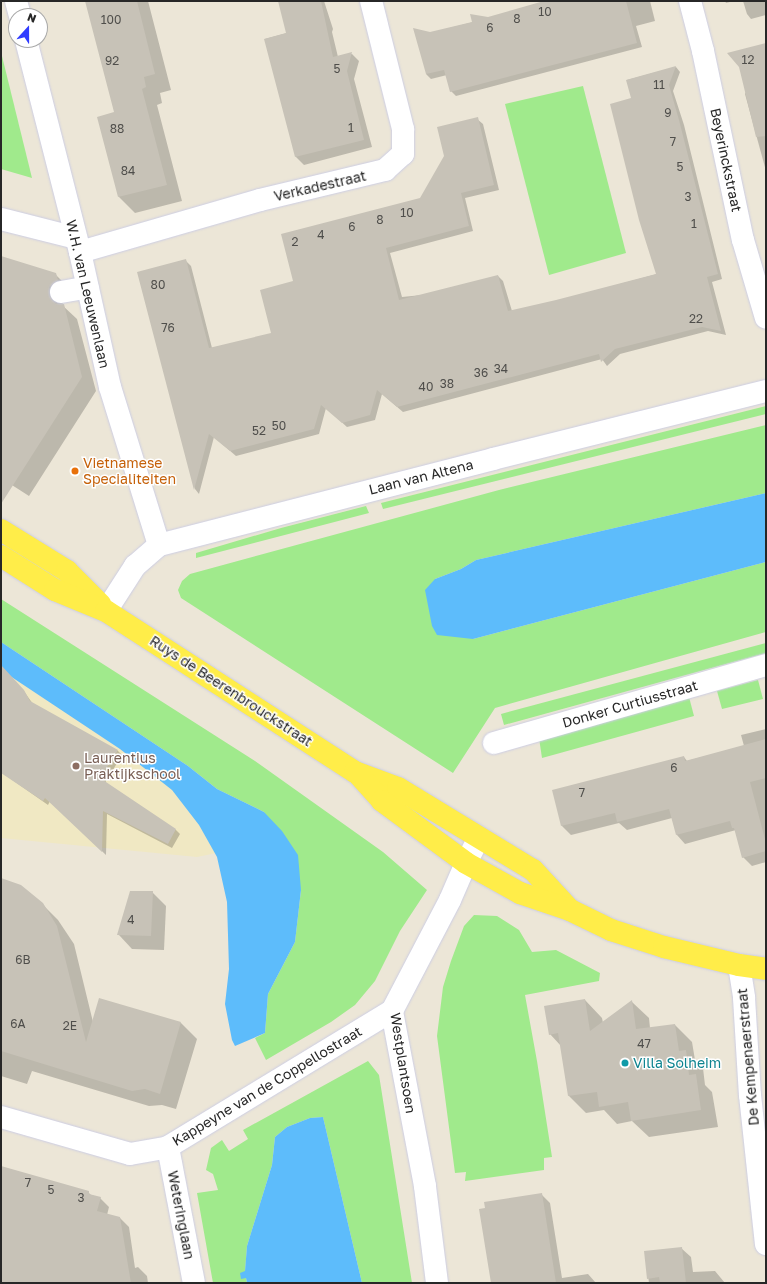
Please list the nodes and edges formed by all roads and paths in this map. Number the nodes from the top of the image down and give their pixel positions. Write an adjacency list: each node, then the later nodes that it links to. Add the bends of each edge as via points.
1 (373, 1): 5 (street, Verkadestraat, via 403,129 403,154 386,170)
2 (690, 1): 8 (street, Beyerinckstraat, via 743,240)
3 (28, 48): 5 (street, W.H. van Leeuwenlaan)
4 (1, 219): 5 (street)
5 (78, 245): 6 (street, W.H. van Leeuwenlaan)
6 (88, 287): 7 (street); 11 (street, W.H. van Leeuwenlaan, via 110,386)
7 (61, 292)
8 (766, 318)
9 (766, 392): 11 (street, Laan van Altena)
10 (1, 530): 13 (main road, Ruys de Beerenbrouckstraat, via 67,571)
11 (159, 545): 13 (street, Laan van Altena, via 135,566)
12 (1, 556): 13 (main road, Ruys de Beerenbrouckstraat, via 55,590)
13 (106, 611): 16 (main road, Ruys de Beerenbrouckstraat)
14 (766, 665): 15 (street, Donker Curtiusstraat)
15 (494, 742)
16 (355, 772): 17 (main road, Ruys de Beerenbrouckstraat, via 398,788); 18 (main road, Ruys de Beerenbrouckstraat, via 382,800)
17 (479, 838): 18 (street, Westplantsoen); 19 (main road, Ruys de Beerenbrouckstraat, via 533,870)
18 (466, 863): 19 (main road, Ruys de Beerenbrouckstraat, via 520,893); 22 (street, Westplantsoen, via 450,900)
19 (570, 910): 20 (main road, Ruys de Beerenbrouckstraat, via 611,930 664,948)
20 (739, 965): 21 (main road, Ruys de Beerenbrouckstraat); 25 (street, De Kempenaerstraat)
21 (766, 969)
22 (392, 1011): 24 (street, Kappeyne van de Coppellostraat); 27 (street, Westplantsoen, via 425,1186)
23 (1, 1117): 24 (street, Kappeyne van de Coppellostraat, via 130,1154)
24 (168, 1147): 26 (street, Weteringlaan)
25 (766, 1244)
26 (194, 1283)
27 (437, 1283)

